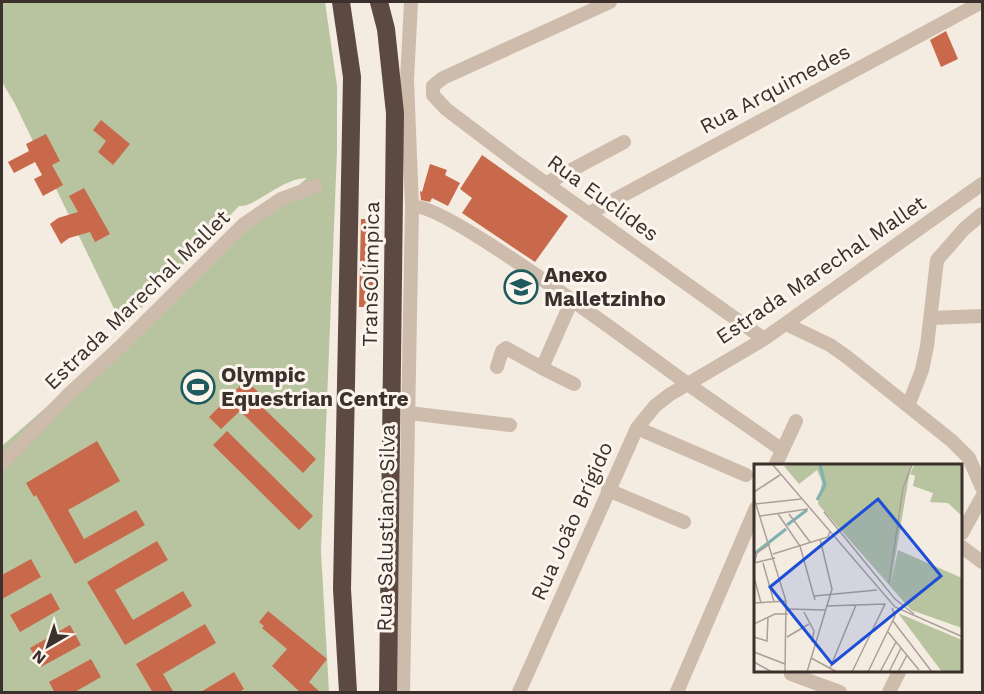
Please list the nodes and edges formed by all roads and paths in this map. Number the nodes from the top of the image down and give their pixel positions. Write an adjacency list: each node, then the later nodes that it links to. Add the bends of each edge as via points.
1 (341, 2): 42 (highway, TransOlímpica, via 352,77 342,589)
2 (379, 2): 27 (highway, TransOlímpica, via 386,28 395,113)
3 (610, 2): 7 (street, Rua Euclides, via 443,78 432,89 446,110)
4 (982, 2): 11 (street, Rua Arquimedes)
5 (411, 3): 10 (street, Rua Salustiano Silva, via 407,80)
6 (624, 142): 7 (street)
7 (547, 183): 11 (street, Rua Euclides)
8 (982, 184): 16 (street, Estrada Marechal Mallet)
9 (316, 186): 29 (street, Estrada Marechal Mallet, via 281,199 244,225)
10 (412, 207): 13 (street, via 427,208 466,230); 23 (street, Rua Salustiano Silva)
11 (588, 214): 17 (street, Rua Euclides)
12 (982, 214): 15 (street, via 937,261)
13 (572, 300): 19 (street); 21 (street)
14 (982, 316): 15 (street)
15 (931, 318): 22 (street, via 922,370)
16 (786, 324): 17 (street, Estrada Marechal Mallet); 22 (street, via 830,345)
17 (764, 339): 21 (street, Estrada Marechal Mallet)
18 (497, 367): 19 (street, via 506,348)
19 (542, 368): 20 (street)
20 (574, 384)
21 (687, 384): 26 (street, Rua João Brígido, via 655,406); 28 (street)
22 (908, 406): 32 (street, via 969,458)
23 (409, 413): 25 (street); 45 (street, Rua Salustiano Silva)
24 (796, 421): 28 (street)
25 (510, 425)
26 (637, 428): 31 (street); 33 (street, Rua João Brígido)
27 (392, 436): 43 (highway, TransOlímpica); 44 (highway, via 396,473)
28 (782, 450): 30 (street)
29 (2, 464)
30 (776, 464)
31 (746, 475)
32 (982, 488)
33 (608, 490): 36 (street); 46 (street, Rua João Brígido)
34 (982, 497): 37 (street)
35 (754, 513): 47 (street)
36 (684, 522)
37 (963, 531)
38 (963, 548): 39 (street)
39 (982, 562)
40 (898, 673): 49 (street)
41 (791, 674): 48 (street)
42 (348, 686)
43 (388, 693)
44 (398, 693)
45 (403, 693)
46 (519, 693)
47 (677, 693)
48 (840, 693)
49 (889, 693)

